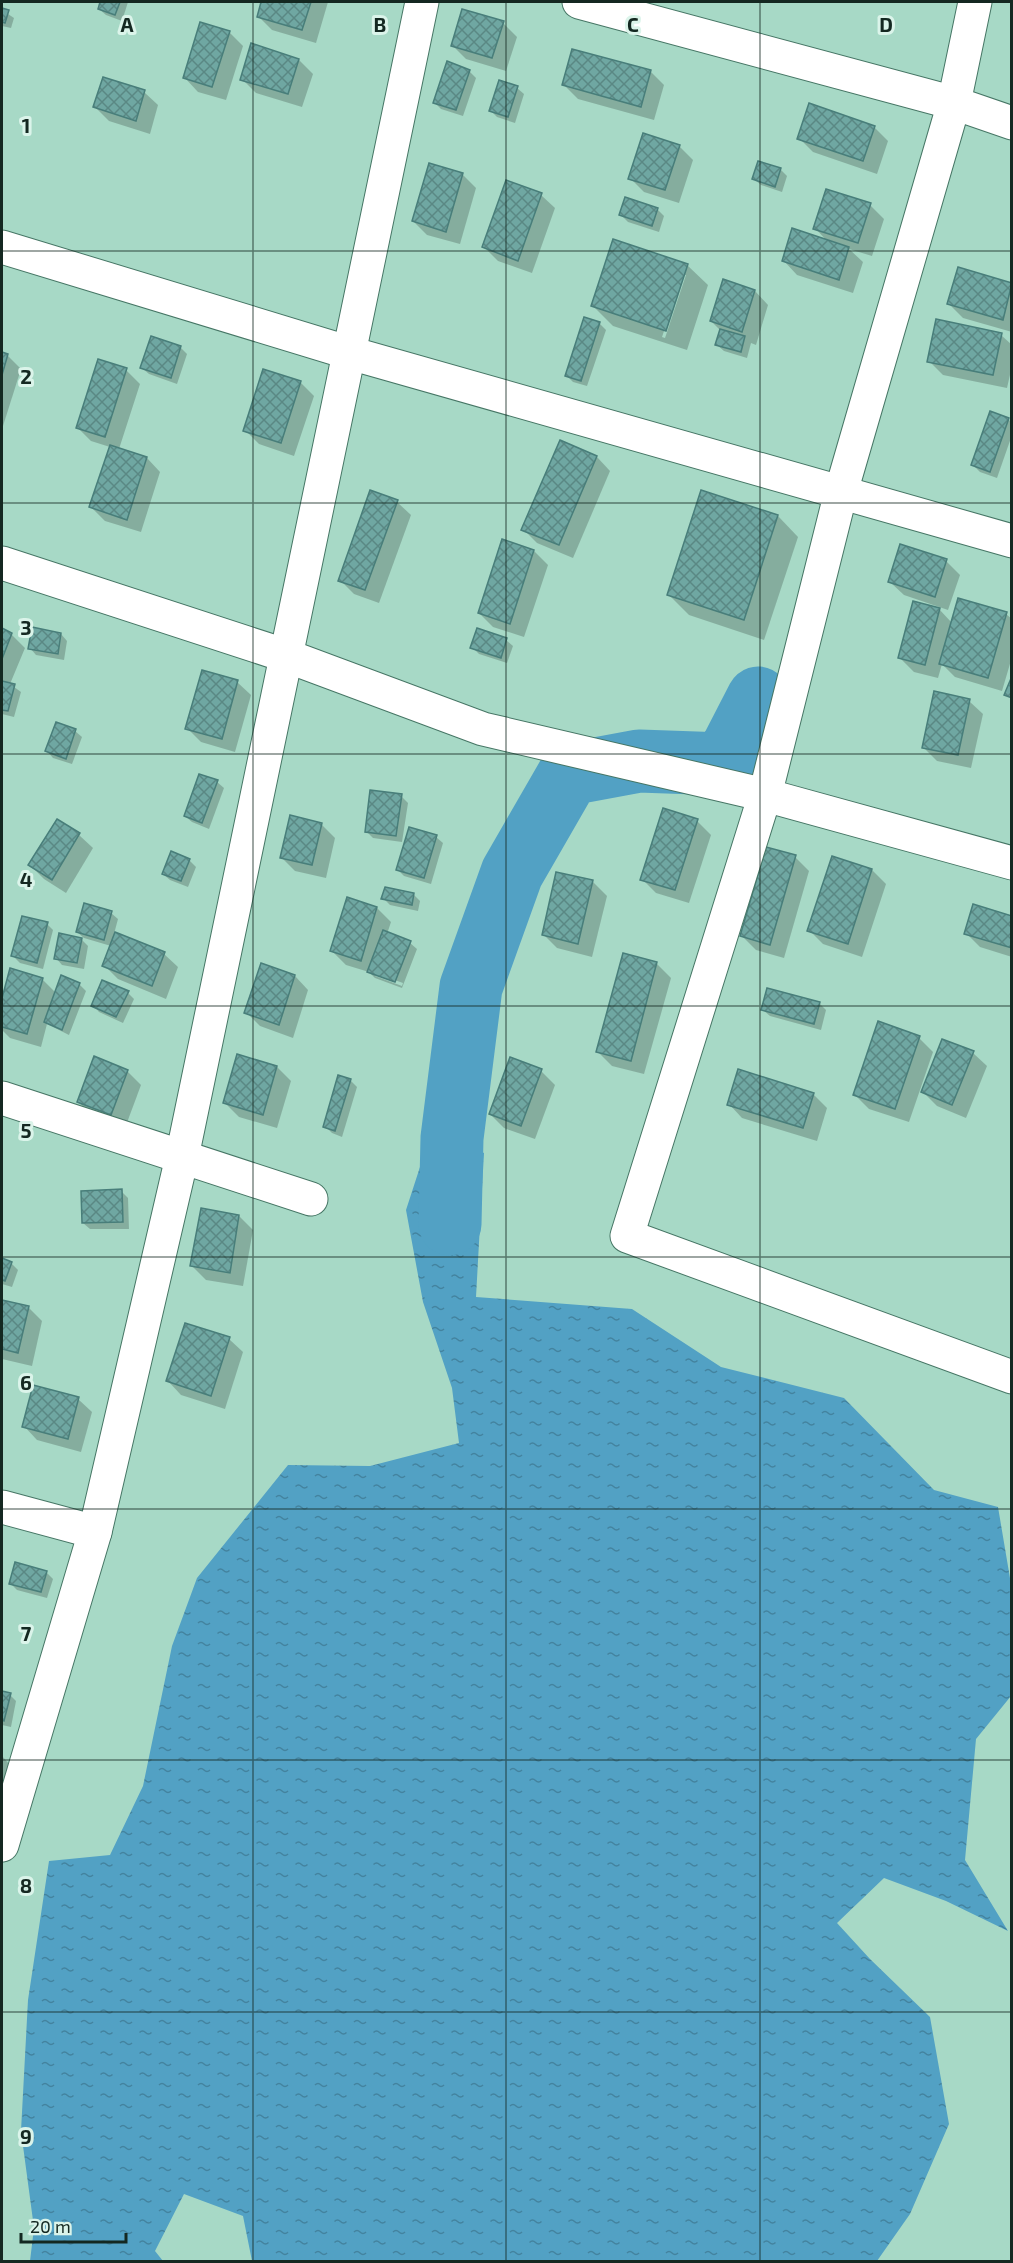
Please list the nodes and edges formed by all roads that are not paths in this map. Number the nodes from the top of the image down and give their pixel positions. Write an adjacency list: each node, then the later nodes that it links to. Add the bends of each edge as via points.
1 (422, 2): 7 (street)
2 (579, 2): 4 (street)
3 (975, 2): 4 (street)
4 (954, 104): 5 (street); 8 (street)
5 (1011, 123)
6 (2, 247): 7 (street)
7 (350, 353): 8 (street); 11 (street)
8 (841, 492): 9 (street); 12 (street)
9 (1011, 541)
10 (2, 563): 11 (street)
11 (286, 656): 12 (street, via 483,729); 15 (street)
12 (765, 795): 13 (street); 17 (street, via 627,1236)
13 (1011, 863)
14 (2, 1098): 15 (street)
15 (182, 1157): 16 (street); 19 (street)
16 (311, 1199)
17 (1011, 1377)
18 (2, 1507): 19 (street)
19 (95, 1532): 20 (street)
20 (2, 1845)

